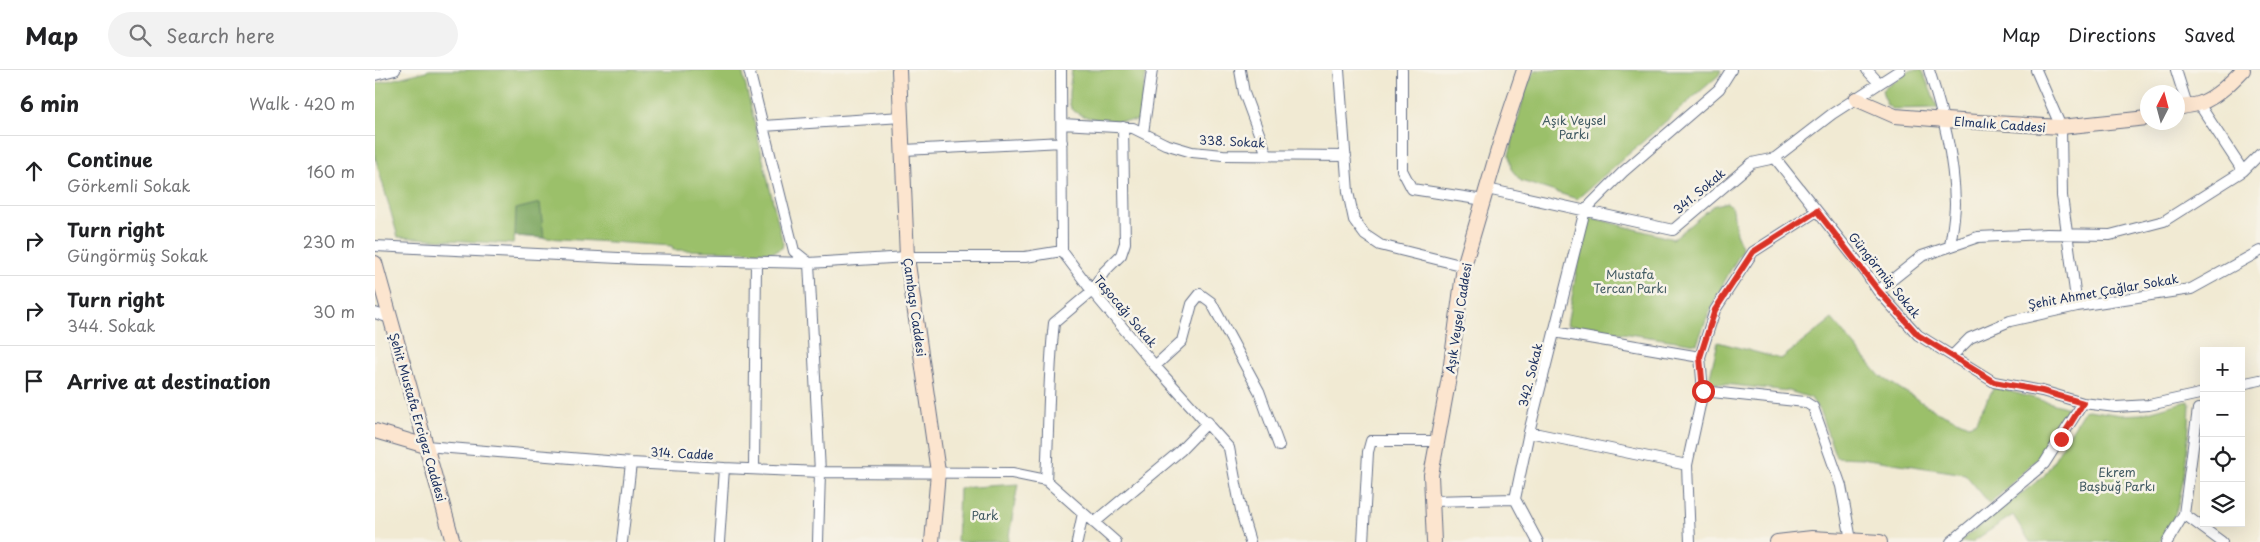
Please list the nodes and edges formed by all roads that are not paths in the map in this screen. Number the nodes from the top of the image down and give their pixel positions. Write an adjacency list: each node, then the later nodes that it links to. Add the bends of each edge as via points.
1 (395, 70): 18 (street)
2 (749, 70): 26 (street)
3 (899, 70): 22 (street, Çambaşı Caddesi)
4 (1061, 70): 25 (street)
5 (1152, 70): 29 (street)
6 (1240, 70): 33 (street, via 1244,93)
7 (1339, 70): 34 (street)
8 (1402, 70): 37 (street, 341. Sokak, via 1402,170 1412,189)
9 (1519, 70): 10 (street)
10 (1524, 70): 37 (street, Aşık Veysel Caddesi)
11 (1731, 70): 38 (street, via 1719,89 1623,172)
12 (1867, 70): 19 (street)
13 (1900, 70): 19 (street, 341. Sokak)
14 (1929, 70): 24 (street)
15 (2036, 70): 28 (street)
16 (2176, 70): 21 (street)
17 (2243, 70): 21 (street, via 2220,93)
18 (375, 75)
19 (1879, 83): 20 (street, 341. Sokak)
20 (1856, 99): 24 (street, Elmalık Caddesi, via 1895,116); 35 (street, 341. Sokak)
21 (2188, 106): 36 (street)
22 (902, 117): 26 (street); 31 (street, Çambaşı Caddesi)
23 (2140, 119): 28 (street, Elmalık Caddesi)
24 (1945, 120): 28 (street, Elmalık Caddesi); 42 (street, via 1955,205)
25 (1062, 124): 27 (street, 338. Sokak); 30 (street)
26 (763, 126): 48 (street, via 794,251)
27 (1123, 127): 29 (street, 338. Sokak); 50 (street, via 1125,243 1121,255)
28 (2061, 127): 40 (street, via 2062,196)
29 (1143, 133): 33 (street, 338. Sokak, via 1192,152)
30 (1062, 142): 31 (street); 43 (street)
31 (903, 150): 45 (street, Çambaşı Caddesi)
32 (2260, 154): 36 (street)
33 (1267, 156): 34 (street, 338. Sokak)
34 (1345, 156): 49 (street, via 1354,220 1365,235 1380,244)
35 (1775, 158): 38 (street, 341. Sokak, via 1752,164 1673,230); 39 (street, Güngörmüş Sokak)
36 (2243, 171): 40 (street, via 2163,221 2110,235)
37 (1485, 194): 38 (street, 341. Sokak); 49 (street, Aşık Veysel Caddesi)
38 (1585, 210): 55 (street, 342. Sokak)
39 (1817, 211): 51 (street, Güngörmüş Sokak); 57 (street, via 1753,252 1715,310)
40 (2069, 234): 42 (street, via 1978,237); 52 (street)
41 (375, 246): 46 (street)
42 (1950, 246): 51 (street, via 1922,256)
43 (1062, 251): 45 (street, via 1025,257); 50 (street, Taşocağı Sokak)
44 (2260, 251): 52 (street, Şehit Ahmet Çağlar Sokak, via 2191,289)
45 (907, 257): 48 (street); 76 (street, Çambaşı Caddesi)
46 (756, 262): 48 (street); 74 (street)
47 (375, 263): 54 (street, Şehit Mustafa Ercigez Caddesi)
48 (809, 263): 75 (street)
49 (1464, 266): 68 (street, Aşık Veysel Caddesi)
50 (1091, 290): 58 (street, Taşocağı Sokak); 77 (street, via 1054,323)
51 (1878, 290): 56 (street, Güngörmüş Sokak, via 1918,335)
52 (2077, 306): 56 (street, Şehit Ahmet Çağlar Sokak, via 2010,320 1970,338)
53 (375, 314): 54 (street)
54 (390, 318): 69 (street, Şehit Mustafa Ercigez Caddesi)
55 (1554, 332): 57 (street); 67 (street, 342. Sokak)
56 (1952, 356): 63 (street, Güngörmüş Sokak, via 1994,382)
57 (1700, 357): 61 (street)
58 (1155, 366): 65 (street, Taşocağı Sokak); 70 (street, via 1182,341 1191,304 1200,294 1211,302 1259,391)
59 (2260, 380): 60 (street)
60 (2245, 383)
61 (1703, 391): 72 (street); 84 (street, via 1805,402 1813,407 1841,486)
62 (2200, 394): 63 (street, Güngörmüş Sokak, via 2149,405 2116,407)
63 (2083, 403): 99 (street, via 2044,464)
64 (2198, 409): 81 (street)
65 (1208, 422): 82 (street); 92 (street, Taşocağı Sokak, via 1229,448)
66 (375, 431): 69 (street)
67 (1529, 432): 72 (street); 78 (street, 342. Sokak)
68 (1437, 441): 79 (street, Aşık Veysel Caddesi, via 1431,475); 93 (street, via 1371,441 1367,452)
69 (426, 446): 71 (street, 314. Cadde); 85 (street, Şehit Mustafa Ercigez Caddesi)
70 (1279, 446)
71 (631, 463): 73 (street, 314. Cadde); 86 (street)
72 (1687, 464): 96 (street)
73 (724, 468): 74 (street, 314. Cadde); 87 (street)
74 (754, 468): 75 (street, 314. Cadde)
75 (821, 472): 76 (street, 314. Cadde); 88 (street)
76 (938, 472): 77 (street, 314. Cadde, via 1012,473); 89 (street, Çambaşı Caddesi)
77 (1046, 480): 80 (street)
78 (1515, 499): 79 (street); 95 (street)
79 (1432, 501): 94 (street, Aşık Veysel Caddesi)
80 (1083, 513): 82 (street); 90 (street)
81 (2183, 514): 100 (street); 101 (street)
82 (1094, 523): 91 (street)
83 (1813, 540): 84 (street); 97 (street)
84 (1851, 540): 98 (street)
85 (453, 542)
86 (622, 542)
87 (719, 542)
88 (818, 542)
89 (932, 542)
90 (1077, 542)
91 (1116, 542)
92 (1250, 542)
93 (1363, 542)
94 (1434, 542)
95 (1538, 542)
96 (1690, 542)
97 (1777, 542)
98 (1880, 542)
99 (1951, 542)
100 (2167, 542)
101 (2222, 542)

